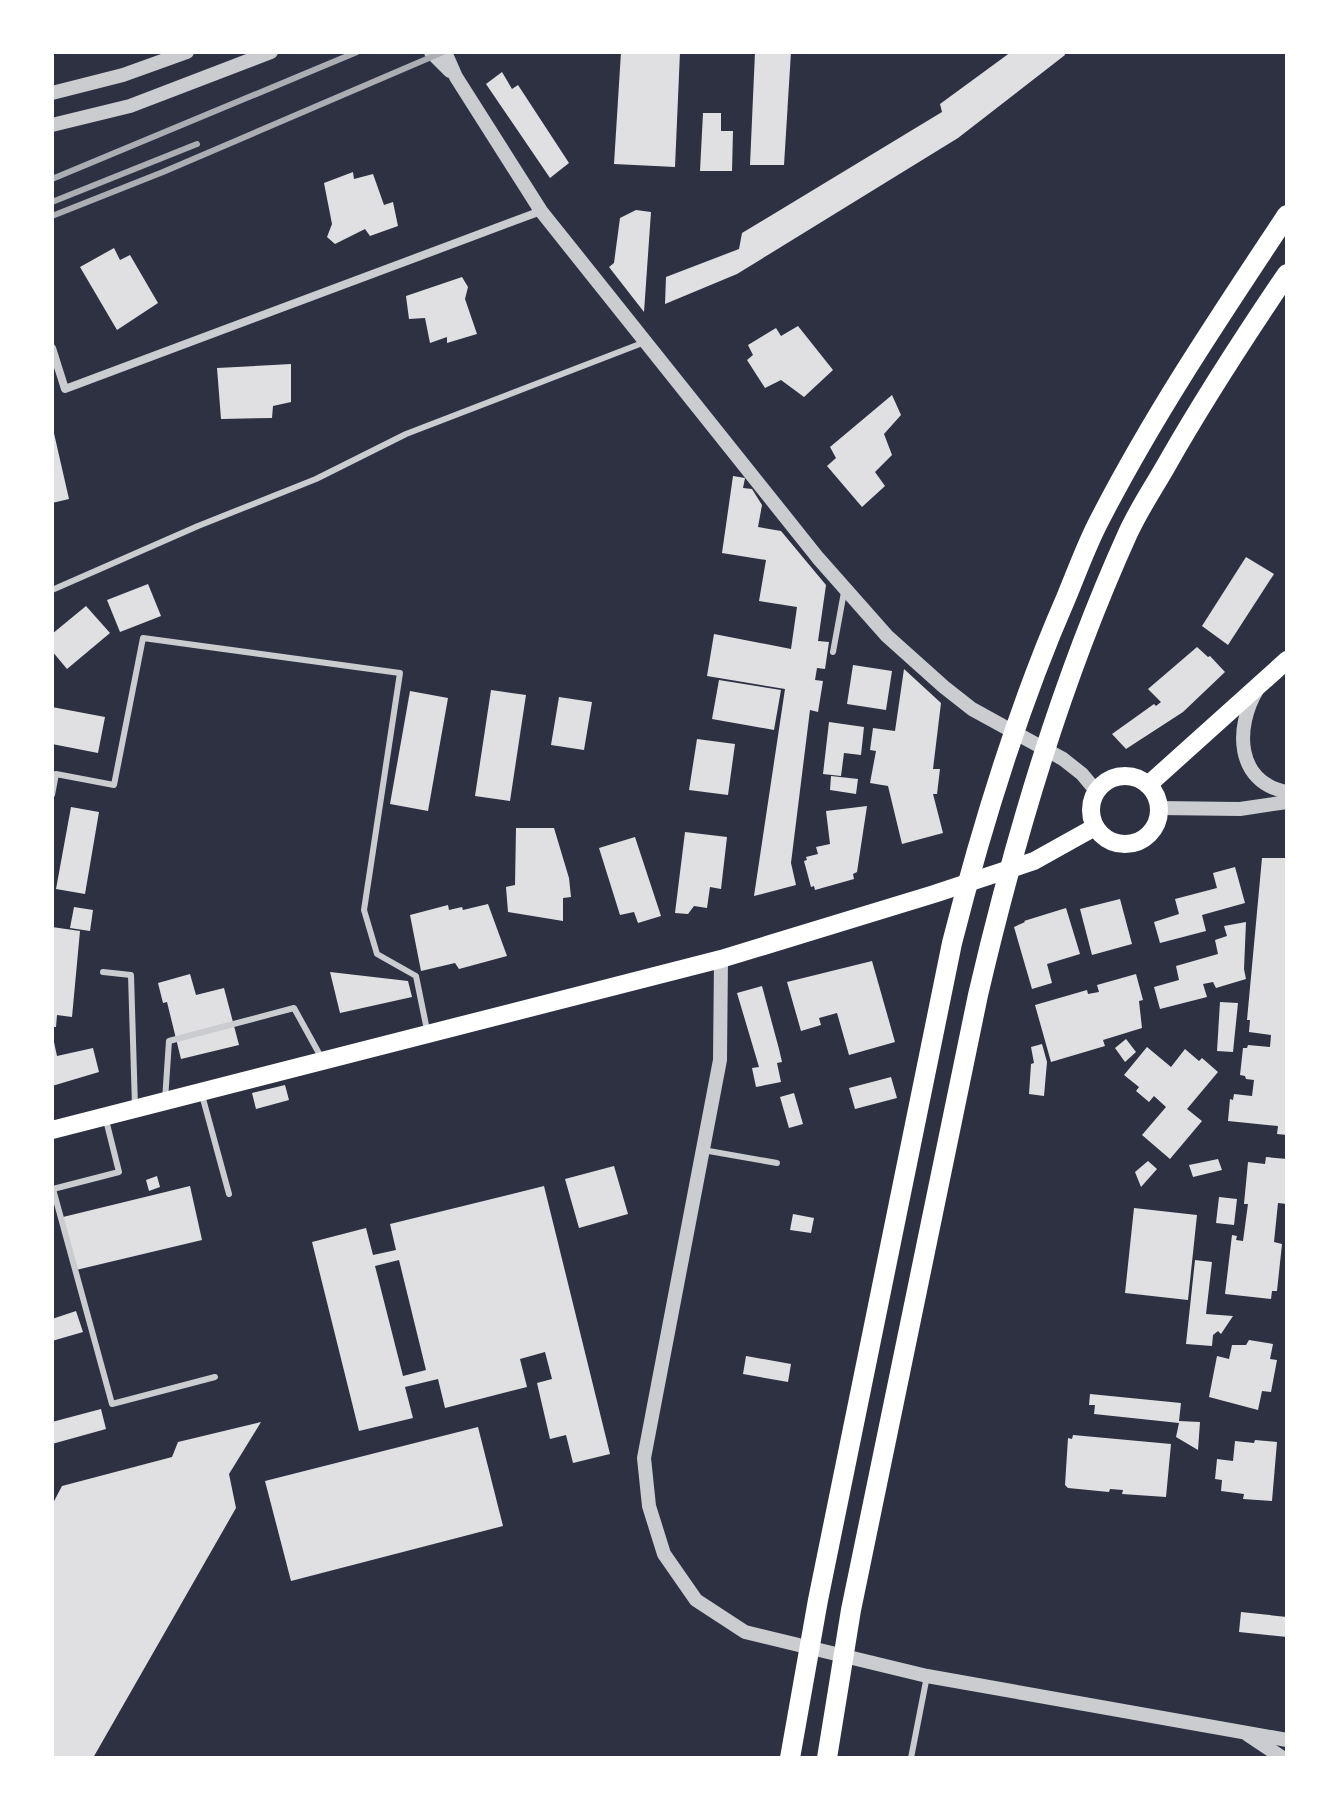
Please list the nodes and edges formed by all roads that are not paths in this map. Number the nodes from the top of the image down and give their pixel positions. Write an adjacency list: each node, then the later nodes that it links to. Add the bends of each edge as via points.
1 (187, 52): 7 (street)
2 (271, 52): 8 (street, via 130,106)
3 (431, 52): 6 (street)
4 (445, 52): 6 (street)
5 (455, 52): 6 (street)
6 (456, 77): 9 (street)
7 (52, 93)
8 (52, 125)
9 (541, 211): 12 (street); 13 (street, via 65,389)
10 (1287, 215): 42 (highway, via 1181,375 1097,526 1034,670 979,836 952,943)
11 (1287, 274): 43 (highway, via 1212,384 1129,530 1041,757 996,914 851,1610)
12 (645, 342): 14 (street); 15 (lane, via 406,434 316,479)
13 (52, 348)
14 (845, 588): 16 (lane); 20 (street, via 887,636 944,687 972,709 1063,759)
15 (52, 590)
16 (833, 652)
17 (1287, 660): 18 (main road)
18 (1260, 686): 19 (main road); 21 (street, via 1244,719 1245,754 1265,785)
19 (1148, 785): 20 (main road, via 1121,777); 24 (main road)
20 (1097, 792): 25 (main road, via 1091,809)
21 (1287, 792)
22 (52, 795): 28 (lane, via 56,774 114,785 143,638 400,673 364,910 377,954 416,976)
23 (1287, 802): 24 (street, via 1240,809)
24 (1159, 808): 25 (main road, via 1153,829 1135,842 1112,842)
25 (1095, 827): 26 (main road, via 1034,861)
26 (721, 959): 28 (main road); 35 (street, via 720,1060)
27 (103, 972): 32 (lane, via 131,975)
28 (428, 1033): 29 (main road)
29 (323, 1060): 30 (main road); 31 (lane, via 294,1008 169,1041)
30 (201, 1091): 31 (main road); 37 (lane)
31 (165, 1101): 32 (main road)
32 (135, 1108): 33 (main road)
33 (105, 1116): 34 (main road); 38 (lane, via 119,1172 53,1189 112,1404)
34 (52, 1130)
35 (703, 1150): 36 (lane); 39 (street, via 644,1458 649,1506 664,1554 696,1600 745,1632)
36 (777, 1163)
37 (229, 1194)
38 (215, 1377)
39 (927, 1676): 40 (street); 44 (lane)
40 (1241, 1731): 41 (street); 45 (street)
41 (1287, 1740)
42 (790, 1758)
43 (827, 1758)
44 (911, 1758)
45 (1283, 1758)

